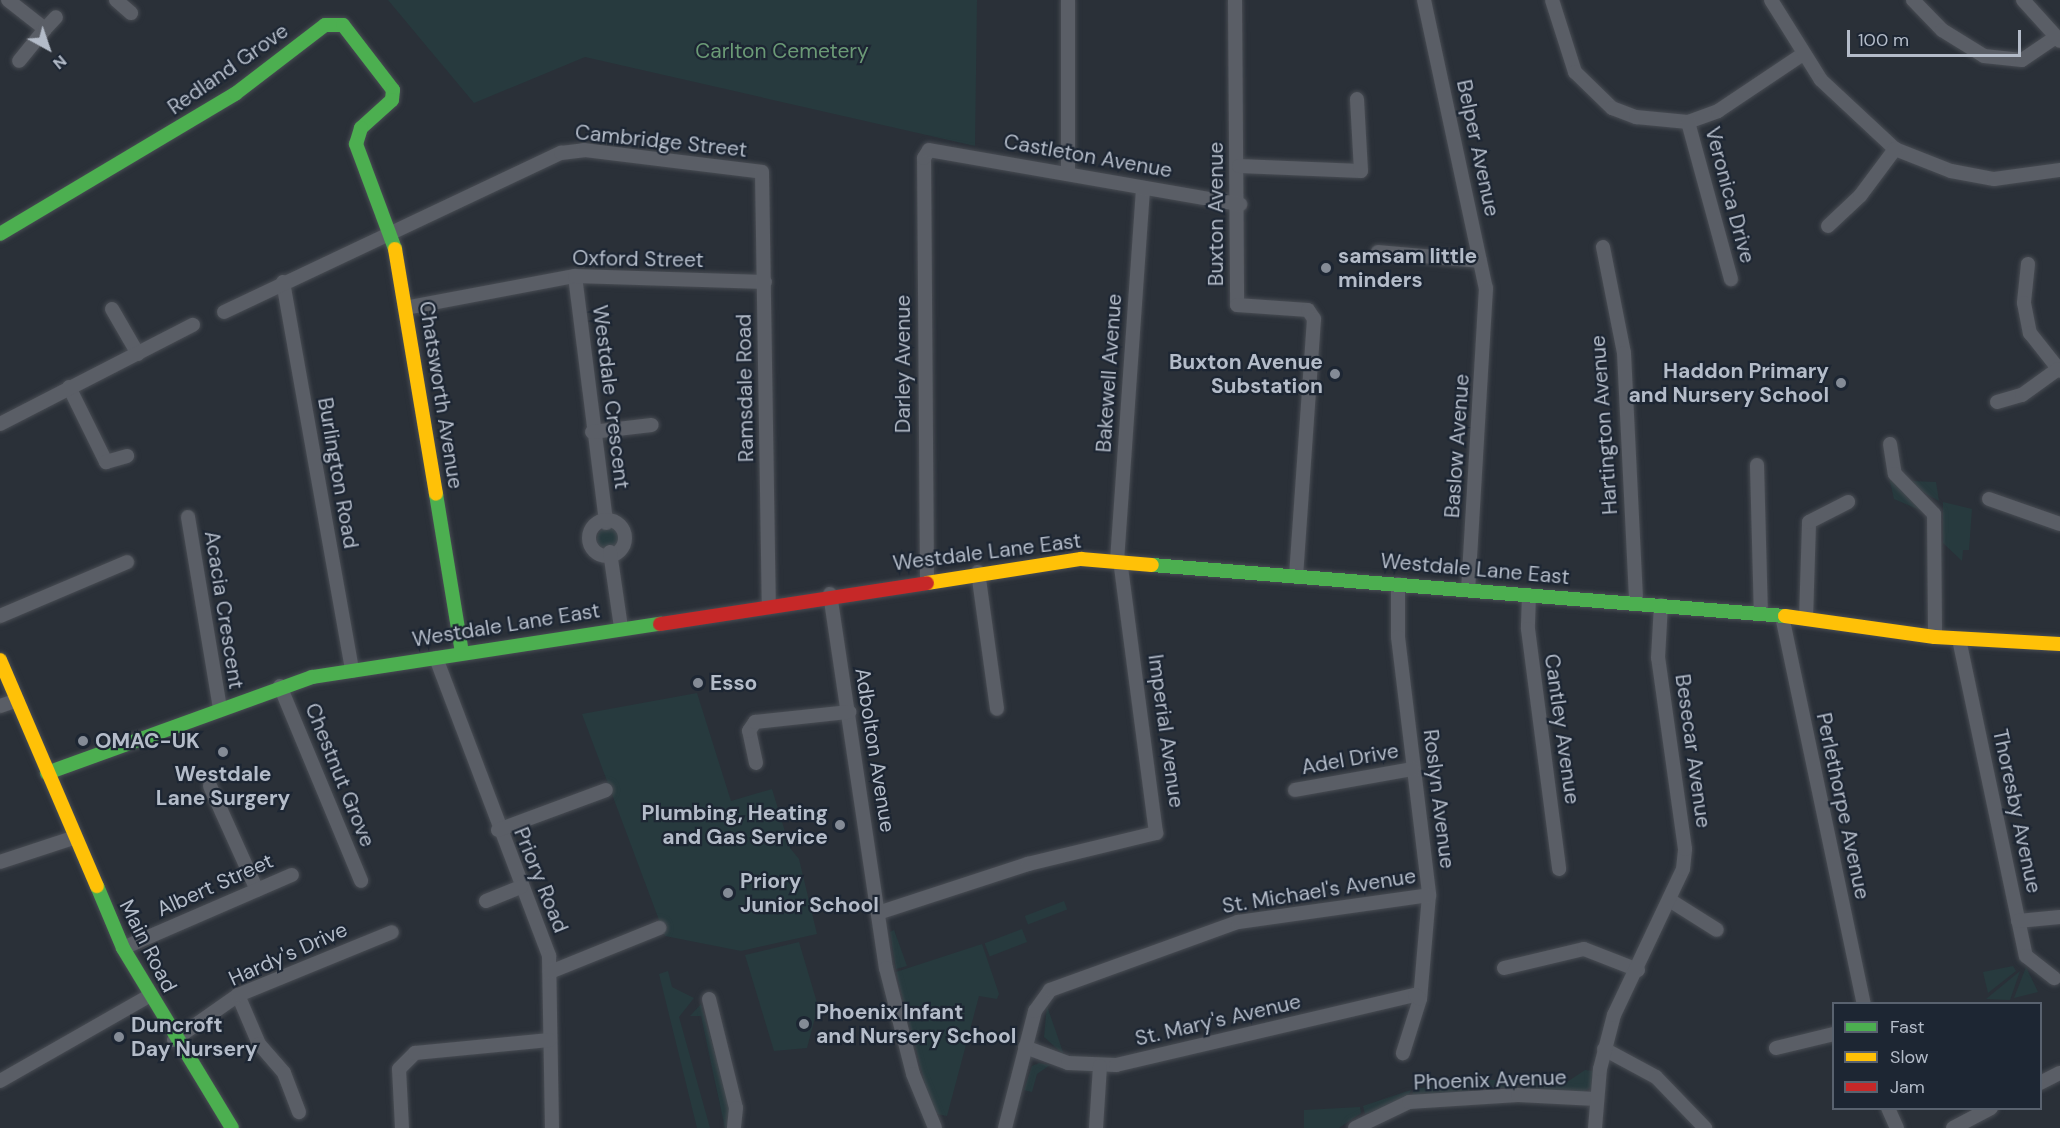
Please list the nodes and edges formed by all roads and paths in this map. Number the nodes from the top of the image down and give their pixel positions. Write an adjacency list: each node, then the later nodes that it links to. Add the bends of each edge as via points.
1 (8, 0): 12 (street)
2 (116, 0): 10 (street)
3 (1068, 0): 24 (street)
4 (1235, 0): 21 (street, Buxton Avenue)
5 (1424, 0): 32 (street, Belper Avenue)
6 (1552, 0): 17 (street, via 1565,55 1589,90 1636,117)
7 (1771, 0): 14 (street)
8 (1913, 0): 13 (street, via 1942,30 1984,56 2022,60)
9 (2023, 0): 13 (street)
10 (131, 13)
11 (56, 17): 12 (street)
12 (45, 29): 15 (street)
13 (2058, 39)
14 (1803, 54): 17 (street, via 1718,111); 18 (street, via 1852,114)
15 (19, 61)
16 (1357, 99): 21 (street, via 1361,171)
17 (1688, 122): 35 (street, Veronica Drive)
18 (1895, 148): 22 (street, via 1951,171 1994,179); 27 (street)
19 (929, 150): 24 (street, Castleton Avenue); 63 (street, Darley Avenue, via 924,181)
20 (359, 151): 28 (street, Chatsworth Avenue); 29 (street, Redland Grove, via 356,136 387,107 393,90 350,32 343,26 325,25 236,94)
21 (1239, 166): 26 (street, Buxton Avenue)
22 (2060, 170)
23 (762, 172): 28 (street, Cambridge Street, via 584,150 561,153); 37 (street, Ramsdale Road)
24 (1068, 174): 25 (street, Castleton Avenue)
25 (1143, 188): 26 (street, Castleton Avenue); 59 (street, Bakewell Avenue)
26 (1240, 204): 62 (street, Buxton Avenue, via 1237,305 1308,310 1314,319)
27 (1828, 226)
28 (392, 229): 36 (street); 39 (street, Chatsworth Avenue)
29 (0, 234)
30 (1603, 247): 68 (street, Hartington Avenue, via 1624,353)
31 (1378, 252): 32 (street)
32 (1480, 261): 38 (street, Belper Avenue)
33 (2028, 264): 44 (street, via 2024,303 2030,333)
34 (575, 276): 37 (street, Oxford Street); 39 (street, Oxford Street); 49 (street, Westdale Crescent)
35 (1731, 279)
36 (283, 282): 41 (street); 82 (street, Burlington Road)
37 (765, 282): 69 (street, Ramsdale Road)
38 (1487, 306): 65 (street, Baslow Avenue)
39 (405, 308): 79 (street, Chatsworth Avenue)
40 (112, 309): 43 (street)
41 (225, 312)
42 (193, 325): 43 (street)
43 (138, 354): 45 (street)
44 (2059, 370): 46 (street, via 2022,395)
45 (69, 387): 47 (street); 51 (street, via 106,462)
46 (1997, 402)
47 (0, 424)
48 (652, 425): 49 (street)
49 (592, 432): 56 (street, Westdale Crescent)
50 (1890, 444): 76 (street, via 1895,474 1934,514)
51 (127, 456)
52 (1757, 465): 71 (street)
53 (1989, 499): 57 (street)
54 (1848, 502): 74 (street, via 1809,522)
55 (188, 517): 86 (street, Acacia Crescent)
56 (606, 523): 58 (street, via 622,525 627,542); 58 (street, via 594,526 589,535 592,552)
57 (2060, 524)
58 (610, 552): 75 (street)
59 (1118, 561): 61 (street, Westdale Lane East, via 1049,561); 62 (street, Westdale Lane East); 106 (street, Imperial Avenue, via 1158,826 1150,837 971,881)
60 (127, 562): 72 (street)
61 (978, 572): 63 (street, Westdale Lane East); 87 (street)
62 (1296, 576): 64 (street, Westdale Lane East)
63 (927, 580): 66 (street, Westdale Lane East)
64 (1398, 584): 65 (street, Westdale Lane East); 90 (street, Roslyn Avenue, via 1398,637)
65 (1468, 589): 67 (street, Westdale Lane East)
66 (830, 594): 69 (street, Westdale Lane East); 88 (street, Adbolton Avenue)
67 (1529, 595): 68 (street, Westdale Lane East); 98 (street, Cantley Avenue, via 1527,630)
68 (1636, 602): 70 (street, Westdale Lane East)
69 (769, 604): 75 (street, Westdale Lane East)
70 (1661, 605): 71 (street, Westdale Lane East); 105 (street, Besecar Avenue, via 1658,658 1685,849)
71 (1761, 613): 73 (street, Westdale Lane East)
72 (0, 616)
73 (1782, 616): 74 (street, Westdale Lane East); 121 (street, Perlethorpe Avenue)
74 (1806, 619): 76 (street, Westdale Lane East)
75 (621, 627): 79 (street, Westdale Lane East)
76 (1935, 637): 77 (street, Westdale Lane East)
77 (1959, 639): 78 (street, Westdale Lane East); 108 (street, Thoresby Avenue)
78 (2060, 644)
79 (462, 653): 80 (street, Westdale Lane East)
80 (436, 658): 82 (street, Westdale Lane East); 95 (street, Priory Road)
81 (0, 660): 84 (street, Main Road)
82 (352, 671): 83 (street, Westdale Lane East)
83 (280, 686): 86 (street, Westdale Lane East); 100 (street, Chestnut Grove)
84 (17, 700): 85 (street); 91 (street, Main Road)
85 (0, 706)
86 (220, 709): 91 (street, Westdale Lane East)
87 (997, 709)
88 (849, 712): 89 (street, via 755,722 749,731); 106 (street, Adbolton Avenue)
89 (756, 763)
90 (1413, 769): 94 (street, Adel Drive); 103 (street, Roslyn Avenue)
91 (47, 773): 96 (street, Main Road)
92 (210, 786): 102 (street)
93 (606, 790): 95 (street)
94 (1295, 790)
95 (498, 830): 101 (street, Priory Road)
96 (73, 838): 97 (street); 112 (street, Main Road)
97 (0, 862)
98 (1559, 869)
99 (291, 875): 102 (street, Albert Street)
100 (361, 881)
101 (521, 887): 104 (street); 115 (street, Priory Road)
102 (258, 890): 112 (street, Albert Street)
103 (1430, 895): 120 (street, Roslyn Avenue); 125 (street, St. Michael's Avenue, via 1238,922 1083,974 1045,994)
104 (486, 901)
105 (1671, 901): 110 (street); 114 (street, Besecar Avenue)
106 (878, 913): 141 (street, via 908,1058)
107 (2060, 916): 108 (street)
108 (2018, 921): 116 (street, Thoresby Avenue, via 2028,961)
109 (659, 928): 115 (street)
110 (1717, 930)
111 (392, 932): 117 (street, Hardy's Drive)
112 (123, 948): 118 (street, Main Road)
113 (1504, 968): 114 (street, via 1584,949)
114 (1638, 970): 127 (street, Besecar Avenue)
115 (550, 972): 124 (street, Priory Road)
116 (2054, 978)
117 (238, 995): 123 (street, Hardy's Drive); 136 (street, via 259,1044 284,1073)
118 (149, 996): 123 (street, Main Road); 131 (street)
119 (709, 999): 140 (street, via 736,1108)
120 (1420, 999): 128 (street, Roslyn Avenue); 129 (street, St. Mary's Avenue, via 1415,995)
121 (1864, 1002)
122 (1832, 1034): 126 (street)
123 (174, 1040): 137 (street, Main Road)
124 (549, 1040): 138 (street, via 415,1053 399,1069); 139 (street, Priory Road)
125 (1025, 1047): 129 (street, St. Mary's Avenue, via 1068,1063); 142 (street, St. Michael's Avenue)
126 (1776, 1048)
127 (1604, 1049): 133 (street, Besecar Avenue); 146 (street, via 1656,1077)
128 (1403, 1053)
129 (1100, 1066): 143 (street)
130 (2060, 1073): 132 (street)
131 (0, 1081)
132 (2042, 1082)
133 (1596, 1099): 144 (street, Phoenix Avenue, via 1518,1095 1409,1102); 145 (street, Besecar Avenue)
134 (1889, 1110): 147 (street)
135 (1987, 1110): 148 (street)
136 (299, 1112)
137 (232, 1128)
138 (402, 1128)
139 (552, 1128)
140 (734, 1128)
141 (935, 1128)
142 (1005, 1128)
143 (1096, 1128)
144 (1355, 1128)
145 (1595, 1128)
146 (1705, 1128)
147 (1897, 1128)
148 (1953, 1128)

